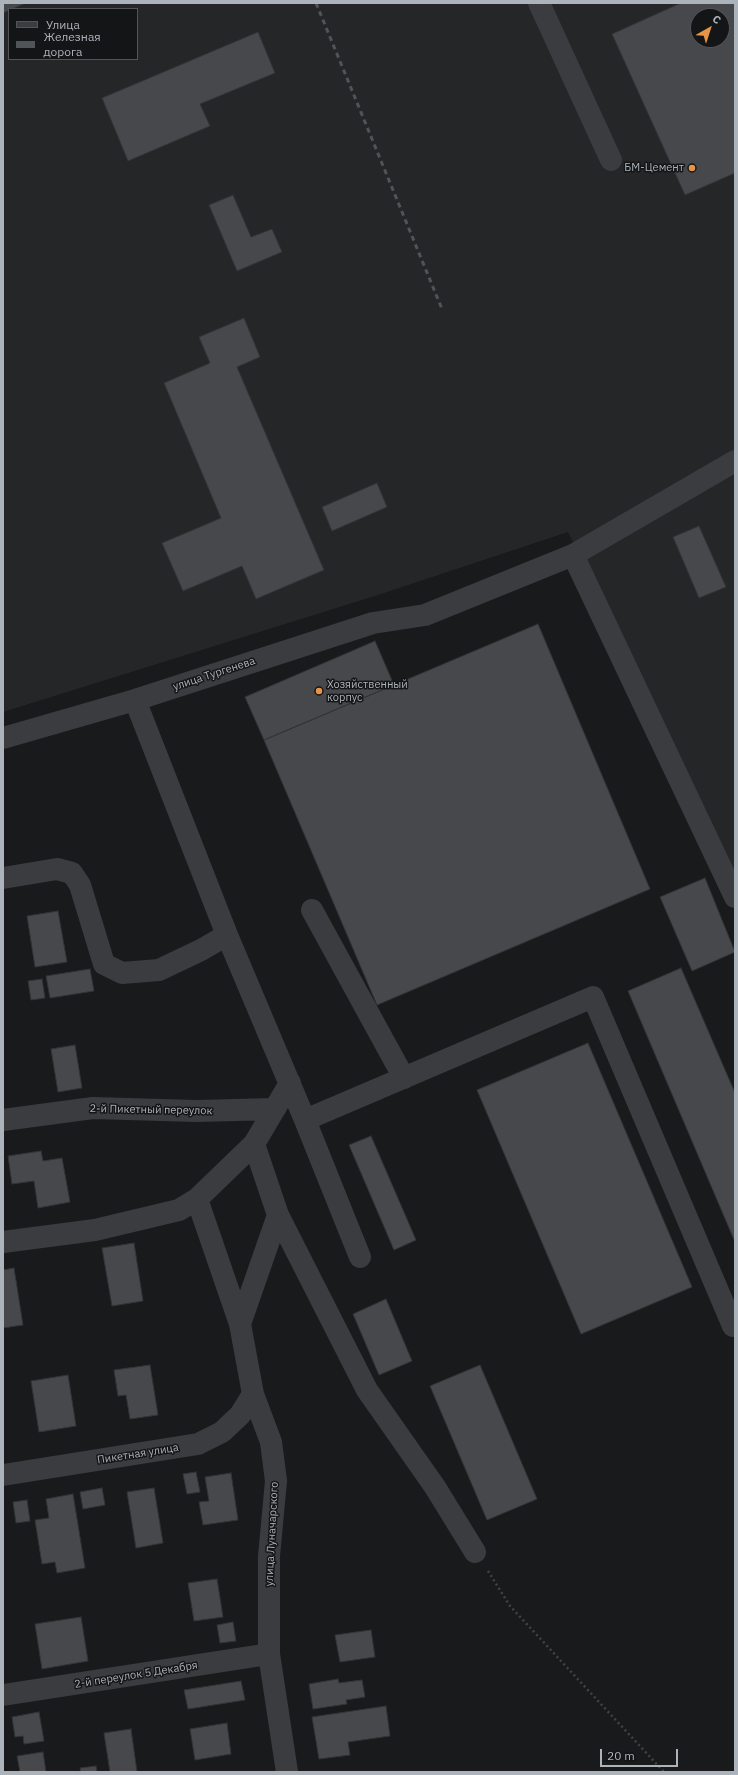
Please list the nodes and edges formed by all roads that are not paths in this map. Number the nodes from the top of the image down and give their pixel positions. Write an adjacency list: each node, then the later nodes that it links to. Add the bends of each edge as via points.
1 (539, 3): 2 (street)
2 (611, 160)
3 (735, 461): 4 (street, улица Тургенева)
4 (573, 555): 5 (street, улица Тургенева, via 425,615 373,623); 8 (street)
5 (135, 700): 6 (street, улица Тургенева); 10 (street)
6 (3, 738)
7 (3, 878): 10 (street, via 57,869 72,873 80,885 104,964 122,973 159,970)
8 (735, 898)
9 (312, 910): 11 (street)
10 (227, 935): 12 (street)
11 (404, 1078): 15 (street); 22 (street, via 593,997)
12 (290, 1083): 13 (street); 15 (street)
13 (275, 1109): 14 (street, 2-й Пикетный переулок, via 196,1111 93,1108); 16 (street)
14 (3, 1120)
15 (305, 1120): 20 (street)
16 (254, 1144): 17 (street); 18 (street)
17 (197, 1199): 19 (street, via 179,1210 95,1230); 21 (street, улица Луначарского)
18 (278, 1215): 21 (street, улица Луначарского); 25 (street, via 367,1390 435,1487)
19 (3, 1242)
20 (360, 1257)
21 (240, 1324): 23 (street, улица Луначарского)
22 (734, 1326)
23 (253, 1394): 24 (street, Пикетная улица, via 240,1415 222,1432 198,1444); 26 (street, улица Луначарского, via 271,1442 276,1480 269,1556)
24 (3, 1474)
25 (475, 1552)
26 (269, 1654): 27 (street, 2-й переулок 5 Декабря); 28 (street, улица Луначарского)
27 (3, 1695)
28 (286, 1772)

